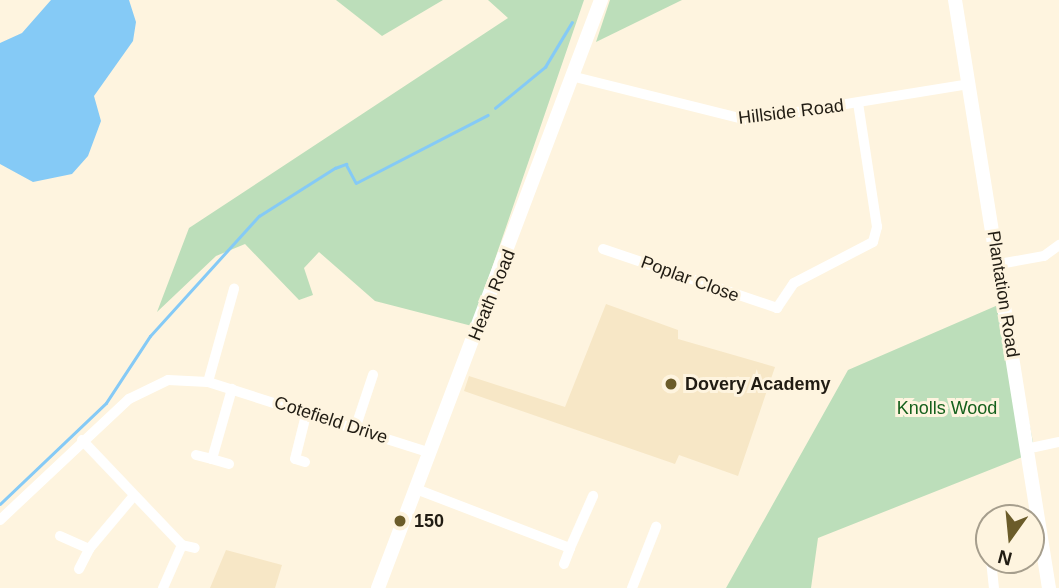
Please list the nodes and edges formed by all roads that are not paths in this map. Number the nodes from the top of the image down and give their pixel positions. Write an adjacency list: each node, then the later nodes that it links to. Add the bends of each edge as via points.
1 (601, 0): 3 (street, Heath Road)
2 (955, 0): 4 (street, Plantation Road)
3 (575, 77): 5 (street, Hillside Road, via 725,119); 18 (street, Heath Road)
4 (970, 84): 5 (street, Hillside Road); 8 (street, Plantation Road)
5 (858, 103): 7 (street, Poplar Close, via 877,227 873,242 794,283 776,312)
6 (1059, 245): 8 (street, via 1044,256)
7 (603, 248)
8 (999, 264): 17 (street, Plantation Road)
9 (234, 289): 11 (street)
10 (373, 375): 14 (street)
11 (208, 383): 12 (street, Cotefield Drive); 15 (street, Cotefield Drive, via 191,379 148,386)
12 (232, 389): 13 (street, Cotefield Drive); 21 (street)
13 (307, 411): 14 (street, Cotefield Drive); 20 (street, via 300,460)
14 (356, 426): 18 (street, Cotefield Drive)
15 (82, 440): 25 (street); 26 (street, Cotefield Drive)
16 (1059, 442): 17 (street)
17 (1026, 449): 38 (street, Plantation Road)
18 (430, 453): 23 (street, Heath Road)
19 (196, 455): 21 (street)
20 (283, 455)
21 (212, 459): 22 (street)
22 (229, 464)
23 (416, 489): 31 (street); 36 (street, Heath Road)
24 (593, 496): 31 (street)
25 (132, 498): 29 (street); 32 (street)
26 (0, 520)
27 (656, 527): 37 (street)
28 (60, 536): 32 (street)
29 (181, 545): 30 (street); 35 (street)
30 (195, 548)
31 (570, 548): 33 (street)
32 (89, 549): 34 (street)
33 (564, 564)
34 (79, 569)
35 (163, 588)
36 (378, 588)
37 (632, 588)
38 (1049, 588)

